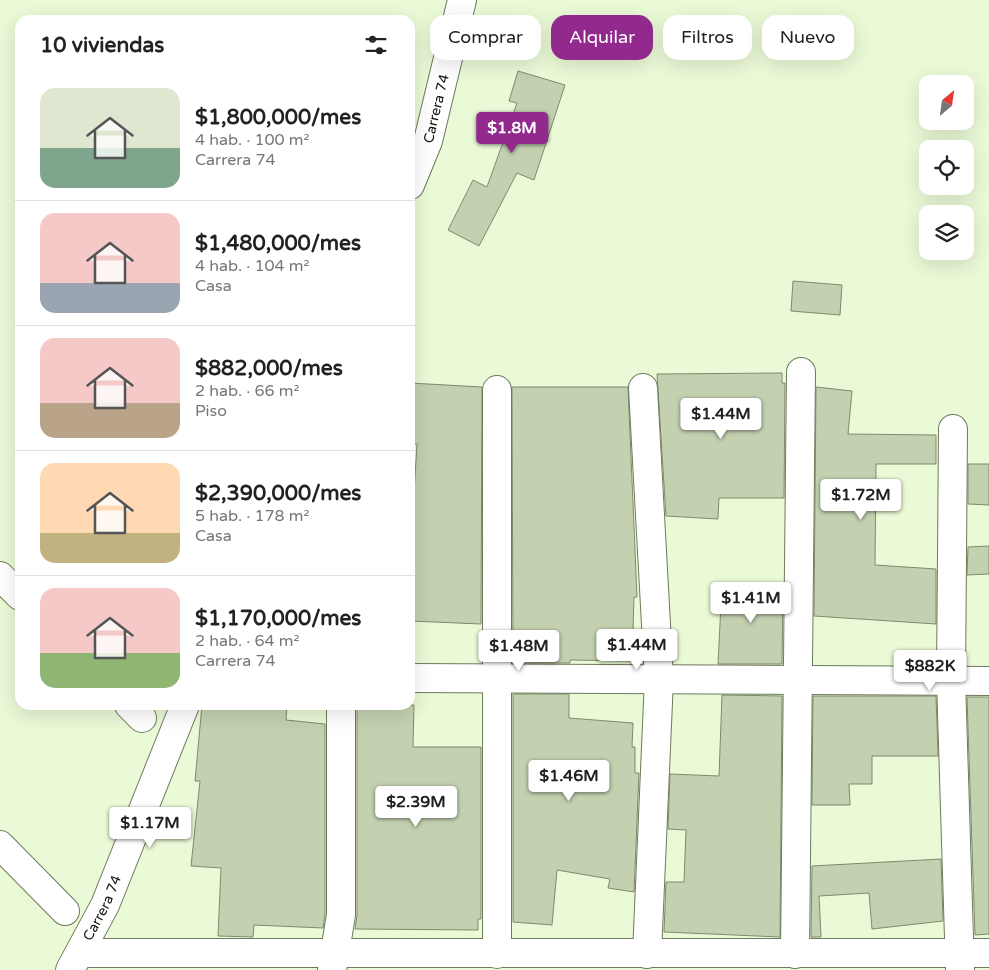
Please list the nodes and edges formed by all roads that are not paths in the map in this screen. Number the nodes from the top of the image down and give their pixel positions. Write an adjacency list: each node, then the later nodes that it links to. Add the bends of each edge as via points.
1 (462, 0): 2 (street, Carrera 74, via 428,141)
2 (415, 173)
3 (801, 372): 12 (street)
4 (643, 388): 11 (street)
5 (497, 390): 10 (street)
6 (953, 429): 13 (street)
7 (0, 576): 8 (street)
8 (15, 591)
9 (415, 678): 10 (street)
10 (498, 678): 11 (street); 20 (street)
11 (659, 679): 12 (street); 22 (street)
12 (797, 680): 13 (street); 21 (street)
13 (951, 680): 14 (street); 27 (street)
14 (989, 681)
15 (183, 710): 23 (street, Carrera 74, via 105,905)
16 (341, 710): 25 (street, via 341,915)
17 (0, 845): 18 (street)
18 (65, 911)
19 (989, 953): 27 (street)
20 (497, 954): 22 (street); 25 (street)
21 (795, 954): 22 (street); 26 (street)
22 (631, 959)
23 (75, 962): 24 (street)
24 (200, 962): 25 (street)
25 (334, 962)
26 (824, 962): 27 (street)
27 (960, 962)

